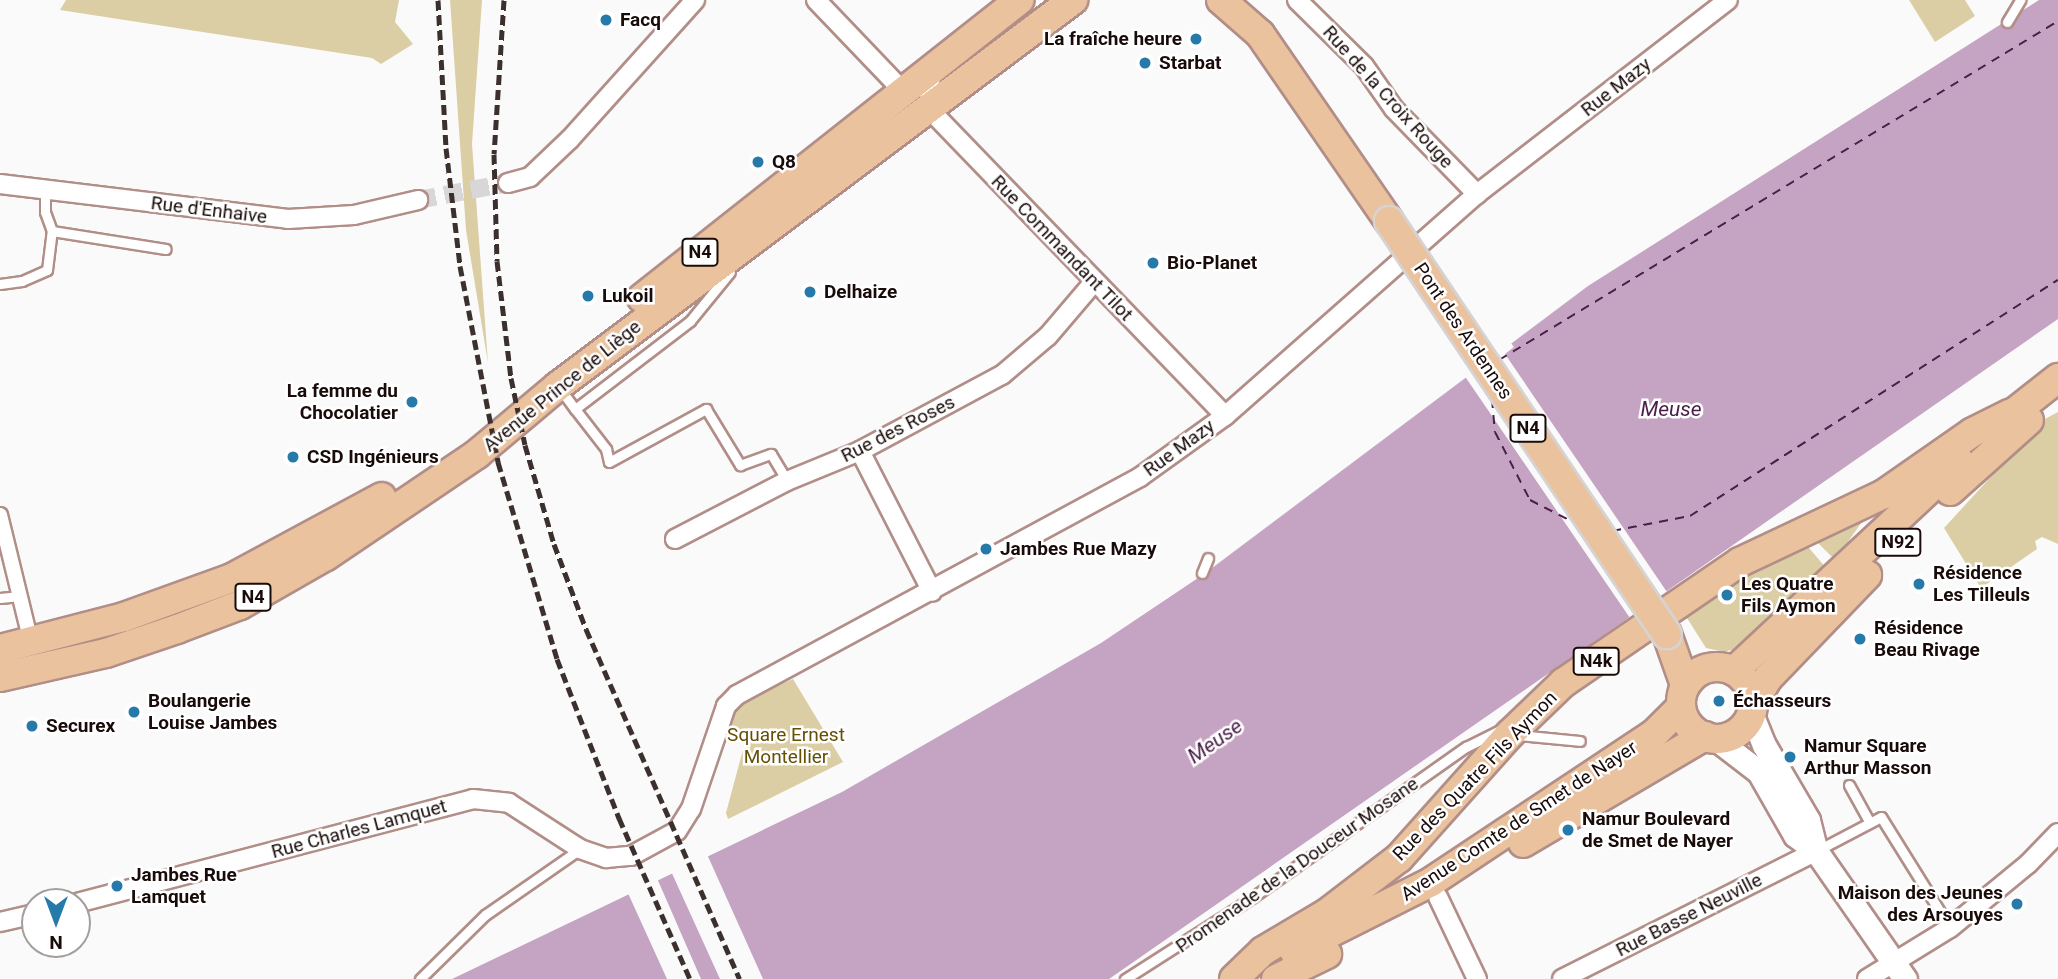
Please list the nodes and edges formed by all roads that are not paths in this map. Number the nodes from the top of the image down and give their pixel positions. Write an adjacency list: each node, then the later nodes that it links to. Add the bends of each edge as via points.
1 (695, 0): 15 (street, via 570,139 530,177)
2 (816, 0): 13 (street)
3 (1019, 0): 12 (main road, Avenue Prince de Liège / N4)
4 (1073, 0): 14 (main road, Avenue Prince de Liège / N4)
5 (1221, 0): 11 (main road, N4)
6 (1249, 0): 11 (main road, N4)
7 (1297, 0): 18 (street, Rue de la Croix Rouge, via 1364,66 1394,109)
8 (1728, 0): 18 (street, Rue Mazy)
9 (2020, 0): 10 (lane)
10 (2007, 22)
11 (1260, 34): 41 (main road, Pont des Ardennes / N4, bridge)
12 (931, 68): 13 (main road, Avenue Prince de Liège / N4); 14 (street)
13 (902, 90): 40 (main road, Avenue Prince de Liège / N4, via 470,437 403,484 232,578)
14 (929, 109): 20 (main road, Avenue Prince de Liège / N4); 23 (street, Rue Commandant Tilot)
15 (508, 183)
16 (0, 184): 17 (street, Rue d'Enhaive)
17 (45, 191): 19 (street, Rue d'Enhaive, via 288,219 354,215); 21 (lane, via 45,212)
18 (1477, 194): 30 (street, Rue Mazy)
19 (418, 200)
20 (764, 229): 26 (main road, Avenue Prince de Liège / N4); 28 (lane, via 690,321)
21 (52, 231): 22 (lane); 24 (lane, via 47,270)
22 (166, 249)
23 (1094, 282): 30 (street, Rue Commandant Tilot); 31 (street, Rue des Roses, via 1048,336 1002,375)
24 (0, 284)
25 (2058, 379): 29 (main road, N92)
26 (558, 386): 28 (lane); 43 (main road, Avenue Prince de Liège / N4, via 477,454 326,556 240,605)
27 (2058, 397): 48 (main road, N92, via 1923,516 1769,678)
28 (575, 408): 32 (lane, via 606,449 609,463 706,409 740,465 771,454)
29 (2011, 413): 45 (main road, N92); 49 (main road, Rue des Quatre Fils Aymon / N4k, via 1973,432 1884,494 1740,562 1563,683)
30 (1225, 416): 37 (street, Rue Mazy, via 1140,477)
31 (860, 451): 32 (street, Rue des Roses); 37 (street)
32 (788, 481): 34 (street, Rue des Roses)
33 (0, 515): 38 (street)
34 (675, 539)
35 (1208, 558): 36 (lane)
36 (1202, 573)
37 (932, 592): 57 (street, Rue Mazy, via 737,695 726,706 691,809 677,831)
38 (20, 596): 39 (lane); 42 (street)
39 (0, 598)
40 (124, 617): 42 (main road, Avenue Prince de Liège / N4); 43 (main road)
41 (1667, 634): 45 (main road, N4); 47 (main road, N4)
42 (31, 642): 44 (main road, Avenue Prince de Liège / N4)
43 (132, 645): 46 (main road, Avenue Prince de Liège / N4)
44 (0, 649)
45 (1722, 669): 47 (main road); 48 (main road, via 1744,679)
46 (0, 677)
47 (1683, 696): 50 (main road, via 1694,730); 67 (main road, Avenue Comte de Smet de Nayer, via 1654,734 1431,882)
48 (1752, 708): 50 (main road, via 1738,732); 56 (street, via 1764,745 1808,821)
49 (1510, 734): 51 (lane); 66 (lane, Promenade de la Douceur Mosane, via 1502,726 1466,747 1252,897); 67 (main road, Rue des Quatre Fils Aymon / N4k, via 1399,858 1327,913 1263,951)
50 (1710, 738): 56 (street, via 1759,772 1795,835); 58 (main road, Avenue Comte de Smet de Nayer, via 1670,753)
51 (1580, 741)
52 (1849, 785): 53 (lane)
53 (1870, 823): 56 (lane); 62 (lane, via 1881,817)
54 (2058, 833): 62 (street)
55 (580, 849): 57 (street, Rue Charles Lamquet, via 606,858); 59 (street, Rue Charles Lamquet, via 509,803 473,799); 65 (lane, via 485,915)
56 (1816, 851): 63 (street); 64 (street, Rue Basse Neuville)
57 (631, 856)
58 (1438, 897): 68 (main road, Avenue Comte de Smet de Nayer); 69 (street)
59 (91, 900)
60 (21, 917): 61 (street)
61 (0, 922)
62 (1950, 928): 63 (street)
63 (1900, 971): 70 (street)
64 (1572, 977)
65 (420, 979)
66 (1125, 979)
67 (1235, 979)
68 (1276, 979)
69 (1477, 979)
70 (1867, 979)

